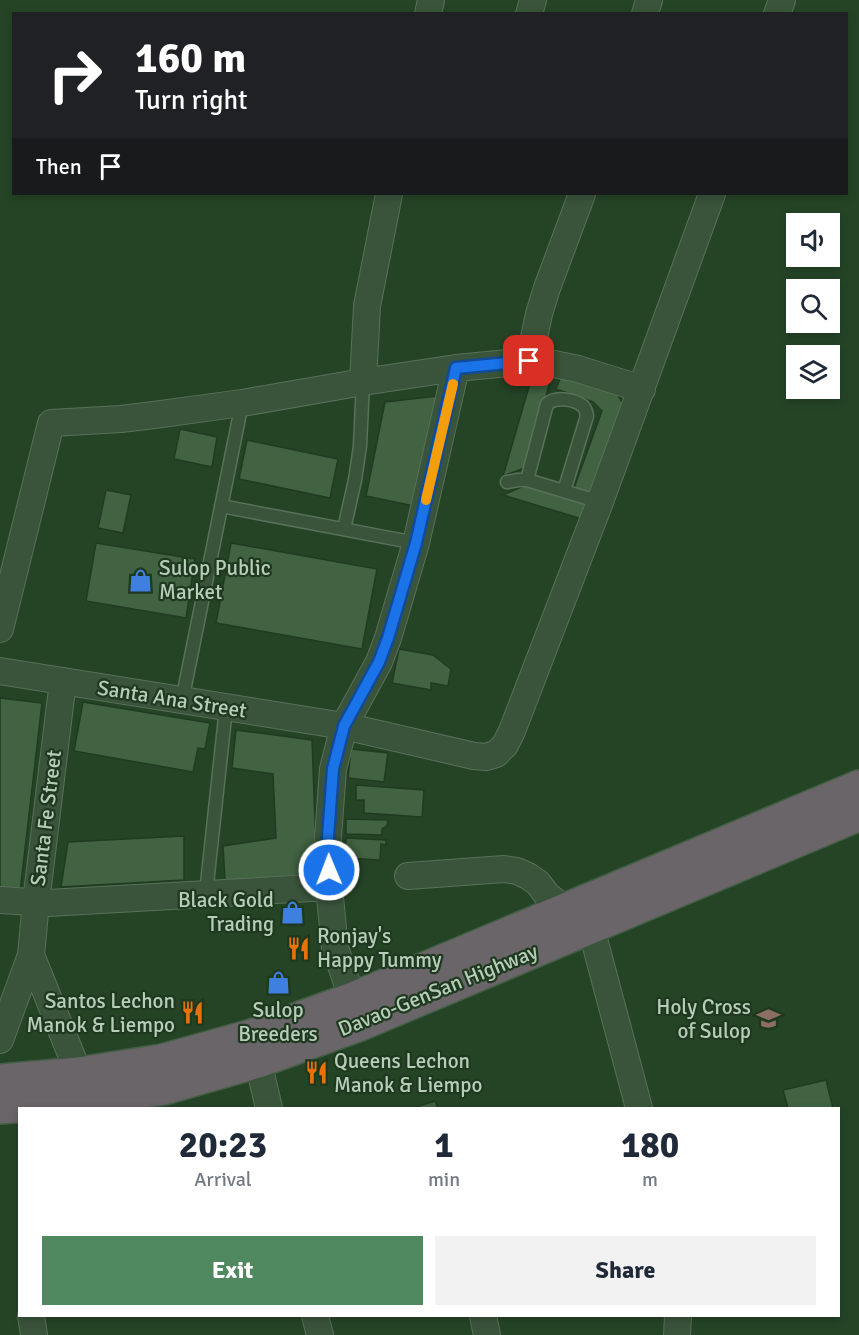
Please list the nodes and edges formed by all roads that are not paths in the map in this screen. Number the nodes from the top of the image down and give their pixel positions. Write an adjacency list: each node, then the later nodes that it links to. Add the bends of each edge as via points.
1 (389, 195): 6 (street, via 367,306)
2 (582, 195): 4 (street, via 547,288)
3 (712, 195): 7 (street)
4 (529, 361): 5 (street); 7 (street, via 578,369)
5 (456, 368): 6 (street); 15 (street)
6 (363, 382): 8 (street); 14 (lane, via 360,446)
7 (642, 389): 12 (street)
8 (242, 403): 13 (lane); 16 (street, via 143,417 51,423)
9 (527, 480): 10 (lane); 11 (lane); 11 (lane, via 547,404 562,399 582,406 587,416)
10 (507, 482)
11 (564, 491): 12 (lane)
12 (600, 502): 21 (street, Santa Ana Street, via 516,721 505,746 496,754 474,756)
13 (221, 506): 14 (lane); 19 (lane)
14 (344, 529): 15 (lane)
15 (416, 543): 21 (street, via 379,662)
16 (0, 629)
17 (0, 671): 18 (street, Santa Ana Street)
18 (63, 681): 19 (street, Santa Ana Street); 28 (street, Santa Fe Street)
19 (182, 701): 20 (street, Santa Ana Street)
20 (226, 708): 21 (street, Santa Ana Street); 26 (lane)
21 (344, 726): 25 (street, via 333,769)
22 (859, 787): 29 (highway, Davao-GenSan Highway)
23 (859, 814): 29 (highway, Davao-GenSan Highway)
24 (408, 876): 29 (street, via 518,871 538,883 547,895)
25 (329, 887): 26 (street); 31 (street, via 335,948)
26 (206, 893): 28 (street)
27 (0, 900): 28 (street)
28 (36, 902): 30 (street, Santa Fe Street)
29 (581, 913): 31 (highway, Davao-GenSan Highway); 37 (street)
30 (31, 955): 32 (street, Santa Fe Street); 34 (street, Santa Fe Street)
31 (357, 1011): 33 (highway, Davao-GenSan Highway)
32 (0, 1040)
33 (255, 1048): 34 (highway, Davao-GenSan Highway); 35 (highway, Davao-GenSan Highway, via 164,1088 77,1101); 36 (street)
34 (79, 1074): 35 (highway, Davao-GenSan Highway)
35 (16, 1096)
36 (269, 1107)
37 (639, 1107)
38 (32, 1317): 42 (street)
39 (315, 1317): 43 (street)
40 (483, 1317): 44 (street)
41 (678, 1317): 45 (street)
42 (34, 1335)
43 (320, 1335)
44 (488, 1335)
45 (677, 1335)

